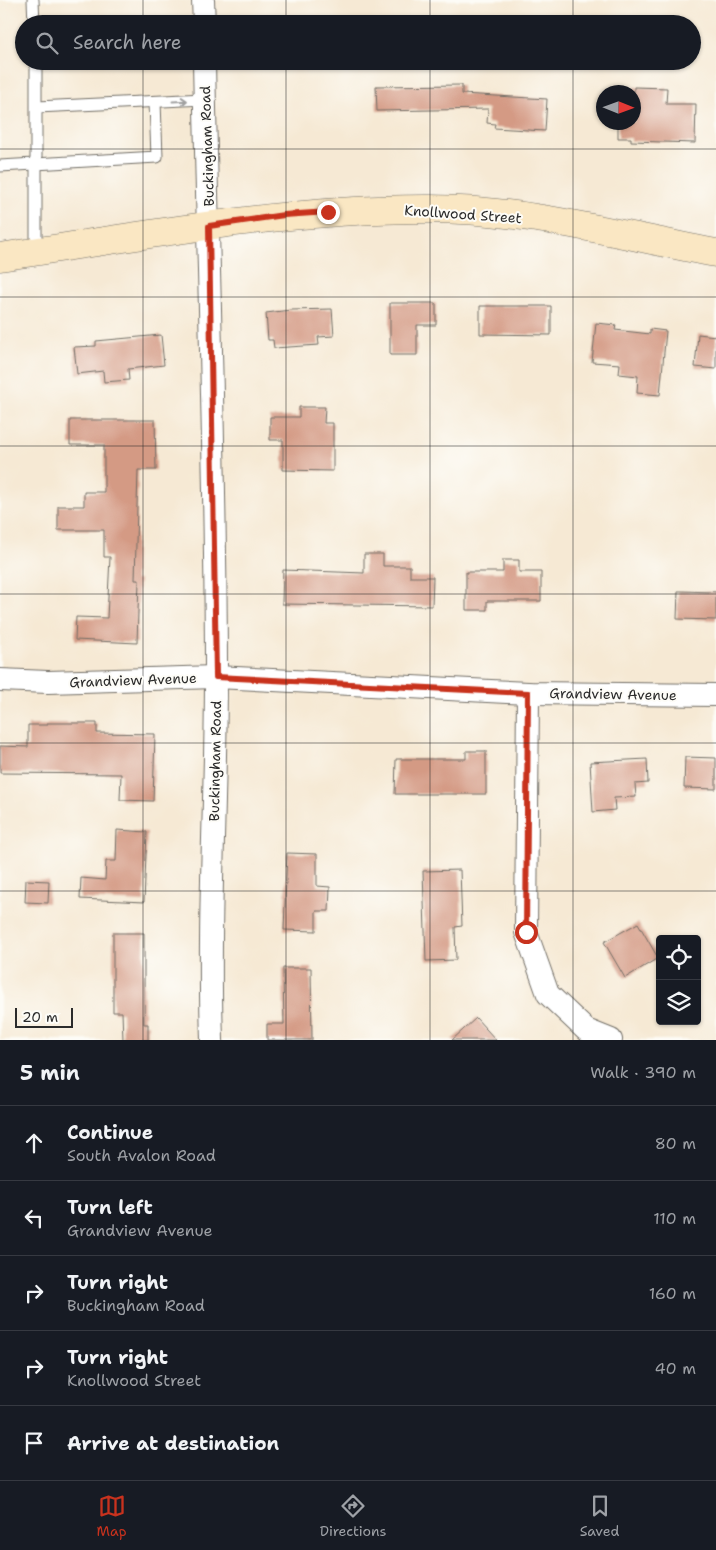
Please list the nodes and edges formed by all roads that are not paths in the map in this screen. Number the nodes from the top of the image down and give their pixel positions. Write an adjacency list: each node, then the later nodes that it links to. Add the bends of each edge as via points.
1 (33, 0): 3 (lane)
2 (203, 0): 4 (street)
3 (34, 15)
4 (204, 15)
5 (36, 70): 9 (lane)
6 (204, 70): 7 (street, Buckingham Road)
7 (205, 99): 8 (lane, one-way to 7); 12 (street, Buckingham Road)
8 (155, 102): 9 (lane); 10 (lane, via 157,157)
9 (37, 107): 10 (lane)
10 (37, 164): 11 (lane); 13 (lane)
11 (0, 166)
12 (209, 226): 13 (main road, Knollwood Street); 14 (main road, Knollwood Street, via 284,215 426,208 559,222); 16 (street, Buckingham Road)
13 (36, 252): 15 (main road, Knollwood Street)
14 (716, 253)
15 (0, 257)
16 (216, 677): 17 (street, Grandview Avenue, via 48,682); 18 (street, Grandview Avenue); 20 (street, Buckingham Road, via 210,978)
17 (0, 680)
18 (528, 693): 19 (street, Grandview Avenue); 21 (street, via 526,932 548,994 586,1030)
19 (716, 695)
20 (212, 1040)
21 (610, 1040)

